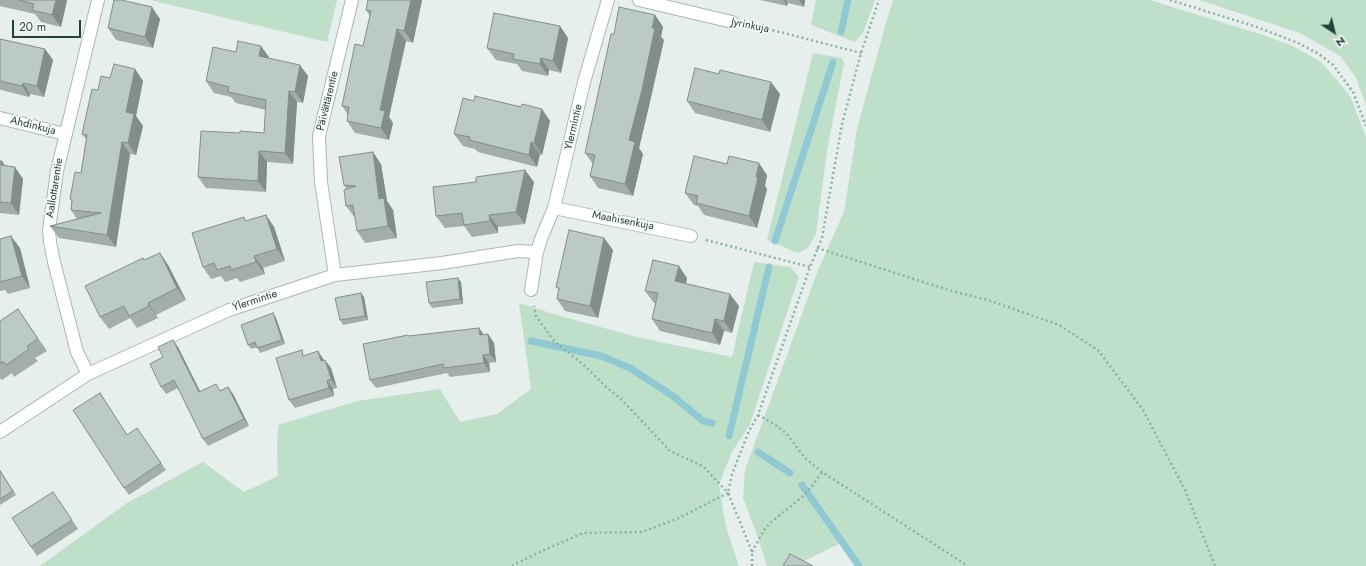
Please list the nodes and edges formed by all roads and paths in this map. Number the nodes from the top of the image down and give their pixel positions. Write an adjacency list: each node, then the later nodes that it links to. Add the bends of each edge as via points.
1 (98, 0): 11 (street, Aallottarentie)
2 (352, 0): 17 (street, Päivättärentie, via 319,136 321,182)
3 (608, 0): 12 (street, Ylermintie, via 584,82)
4 (639, 0): 7 (street, Jyrinkuja)
5 (879, 0): 8 (path)
6 (1170, 0): 10 (path, via 1257,26 1319,54 1333,65 1353,92)
7 (732, 22): 8 (path, Jyrinkuja)
8 (861, 53): 14 (path, via 842,124 822,238)
9 (0, 118): 11 (street, Ahdinkuja)
10 (1366, 126)
11 (65, 134): 19 (street, Aallottarentie, via 57,171 49,230 50,242 77,352)
12 (554, 208): 13 (street, Maahisenkuja); 15 (street, Ylermintie)
13 (691, 236): 16 (path)
14 (817, 248): 16 (path); 28 (path, via 988,300 1059,325 1098,350 1143,410 1185,490)
15 (537, 252): 17 (street, Ylermintie, via 518,251 442,263); 18 (street, Ylermintie)
16 (810, 267): 20 (path)
17 (335, 275): 19 (street, Ylermintie, via 229,310)
18 (532, 290): 23 (path, via 536,316 554,341 621,399 670,452 704,467)
19 (88, 374): 21 (street, Ylermintie)
20 (758, 415): 22 (path, via 787,434 805,458); 23 (path, via 732,474)
21 (0, 432)
22 (822, 472): 24 (path, via 801,498 770,523); 27 (path)
23 (728, 493): 24 (path); 25 (path, via 678,518 642,532 583,533)
24 (752, 552): 26 (path)
25 (512, 566)
26 (752, 566)
27 (968, 566)
28 (1215, 566)

